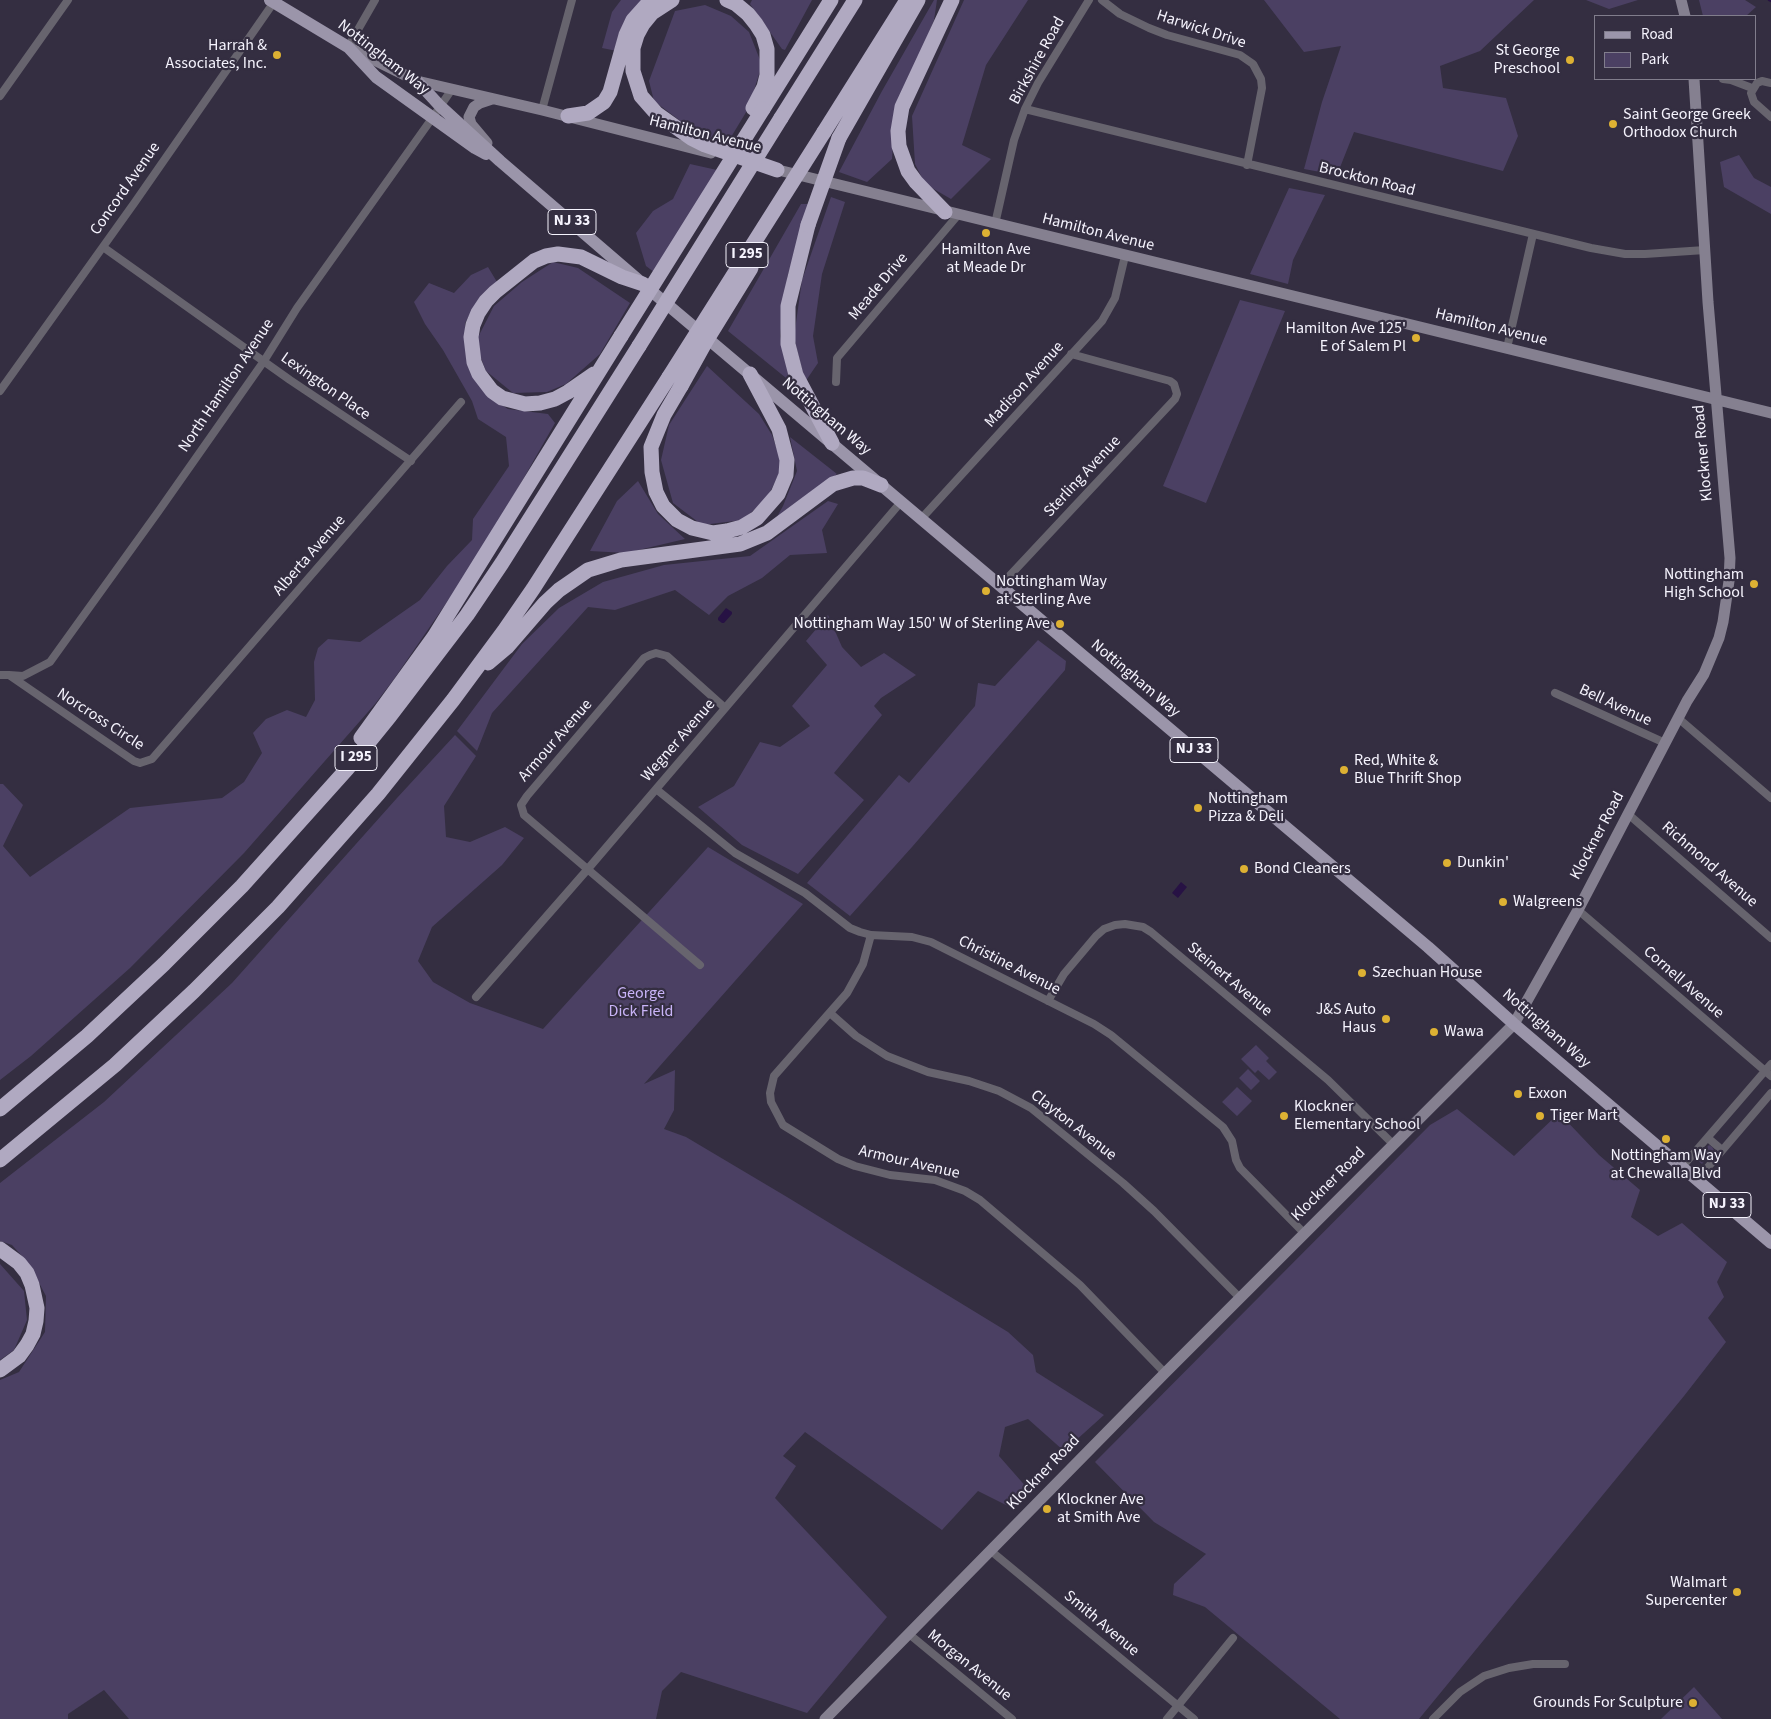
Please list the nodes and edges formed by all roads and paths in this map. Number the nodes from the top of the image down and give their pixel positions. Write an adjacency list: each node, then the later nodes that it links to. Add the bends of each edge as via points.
1 (68, 0): 24 (street)
2 (374, 0): 17 (street)
3 (572, 0): 29 (street)
4 (651, 0): 30 (highway, via 633,20 626,35 610,92 604,102 588,113)
5 (672, 0): 35 (highway, via 652,13 635,41 632,71 641,96 656,113 691,138)
6 (727, 0): 27 (highway, via 748,14 763,35 767,49 767,75)
7 (831, 0): 27 (highway)
8 (855, 0): 71 (highway, I 295, bridge, via 467,615 390,716)
9 (907, 0): 48 (highway, I 295, bridge, via 757,238 751,268 706,341)
10 (918, 0): 54 (highway, bridge, via 839,138 808,225 788,306 788,344 796,375)
11 (952, 0): 36 (highway, via 902,107 898,131 899,146 908,171)
12 (1089, 0): 28 (street, Birkshire Road, via 1038,83)
13 (1102, 0): 34 (street, Harwick Drive, via 1120,14 1149,28 1240,55 1254,64 1262,88)
14 (1681, 0): 16 (main road)
15 (272, 1): 17 (main road, Nottingham Way / NJ 33); 39 (street, Concord Avenue)
16 (1685, 15)
17 (348, 47): 20 (main road, Hamilton Avenue); 31 (main road, Nottingham Way / NJ 33, via 376,77)
18 (1694, 80): 40 (main road, Klockner Road)
19 (1731, 80): 22 (street)
20 (417, 81): 23 (main road, Hamilton Avenue); 26 (main road, Nottingham Way / NJ 33)
21 (1771, 83): 22 (street, via 1762,81)
22 (1752, 88): 32 (street, via 1754,102)
23 (452, 89): 25 (main road, Hamilton Avenue); 26 (street, North Hamilton Avenue)
24 (0, 96)
25 (494, 98): 29 (main road, Hamilton Avenue); 33 (main road, via 474,106 468,117)
26 (440, 106): 31 (street, North Hamilton Avenue); 33 (main road, Nottingham Way / NJ 33)
27 (758, 108): 46 (highway, bridge, via 709,195)
28 (1026, 109): 34 (street, Brockton Road); 37 (street, Birkshire Road, via 1014,140)
29 (542, 110): 30 (main road, Hamilton Avenue)
30 (568, 116): 35 (main road, Hamilton Avenue)
31 (433, 117): 33 (main road, Nottingham Way / NJ 33, via 475,148); 45 (street, North Hamilton Avenue, via 297,308)
32 (1771, 117)
33 (500, 161): 42 (main road, Nottingham Way / NJ 33)
34 (1247, 165): 38 (street, Brockton Road)
35 (778, 170): 36 (main road, Hamilton Avenue)
36 (952, 213): 37 (main road, Hamilton Avenue); 49 (street, Meade Drive, via 837,358)
37 (995, 224): 41 (main road, Hamilton Avenue)
38 (1533, 234): 40 (street, Brockton Road, via 1625,254); 43 (street)
39 (103, 247): 45 (street, Lexington Place); 50 (street, Concord Avenue)
40 (1705, 250): 51 (main road, Klockner Road)
41 (1125, 256): 43 (main road, Hamilton Avenue); 44 (street, Madison Avenue, via 1110,310)
42 (643, 284): 46 (highway, via 581,257 546,256 534,261 496,292 478,313 473,325 471,350 479,374 492,391 511,402 540,403 555,399); 47 (main road, Nottingham Way / NJ 33)
43 (1507, 348): 51 (main road, Hamilton Avenue)
44 (1071, 354): 58 (street, Madison Avenue); 59 (street, Sterling Avenue, via 1170,380 1177,389 1175,399)
45 (264, 360): 55 (street, Lexington Place); 61 (street, North Hamilton Avenue, via 50,662 23,676)
46 (603, 367): 71 (highway, via 434,636)
47 (750, 374): 48 (highway, via 779,429 788,460 786,475 778,494 757,518 742,527 714,533 692,528 677,520 663,506 656,492 651,447); 54 (main road, Nottingham Way / NJ 33)
48 (675, 381): 62 (highway, I 295)
49 (836, 382)
50 (0, 391)
51 (1716, 399): 53 (main road, Hamilton Avenue); 65 (main road, Klockner Road, via 1730,558 1729,581 1719,638 1704,674)
52 (462, 402): 55 (street, Alberta Avenue)
53 (1771, 413)
54 (832, 443): 56 (main road, Nottingham Way / NJ 33)
55 (410, 461): 66 (street, Alberta Avenue)
56 (881, 485): 57 (main road, Nottingham Way / NJ 33); 62 (highway, via 863,478 833,484 766,533 740,544 621,560 588,570 559,590 507,647)
57 (901, 502): 58 (main road, Nottingham Way / NJ 33); 64 (street, Wegner Avenue)
58 (921, 519): 59 (main road, Nottingham Way / NJ 33)
59 (1000, 586): 80 (main road, Nottingham Way / NJ 33, via 1428,947)
60 (0, 675): 61 (street)
61 (9, 675): 66 (street, Norcross Circle, via 140,763 152,759)
62 (471, 676): 88 (highway, I 295, via 378,794 242,943 115,1065)
63 (1554, 693): 67 (street, Bell Avenue)
64 (725, 708): 68 (street, Wegner Avenue); 72 (street, Armour Avenue, via 666,656 656,653 644,658 522,805 524,815)
65 (1678, 718): 67 (main road, Klockner Road); 69 (street)
66 (179, 728)
67 (1665, 743): 70 (main road, Klockner Road)
68 (656, 789): 72 (street, Wegner Avenue); 74 (street, Christine Avenue, via 735,853 805,893 850,928)
69 (1771, 798)
70 (1628, 814): 73 (main road, Klockner Road); 75 (street, Richmond Avenue)
71 (294, 830): 84 (highway, I 295, via 164,964 87,1036)
72 (587, 870): 76 (street, Armour Avenue); 77 (street, Wegner Avenue)
73 (1578, 910): 80 (main road, Klockner Road); 82 (street, Cornell Avenue)
74 (871, 934): 78 (street, Christine Avenue, via 931,942); 79 (street, Armour Avenue, via 867,955 857,978)
75 (1771, 938)
76 (700, 965)
77 (476, 997)
78 (1048, 1001): 86 (street, Steinert Avenue, via 1064,974 1104,929 1125,924 1142,927 1328,1080); 91 (street, Christine Avenue, via 1111,1035 1222,1127 1232,1141 1240,1168)
79 (830, 1013): 94 (street, Clayton Avenue, via 863,1041 888,1056 928,1072 999,1090 1031,1108 1154,1211); 96 (street, Armour Avenue, via 776,1074 771,1084 771,1102 783,1125 855,1166 890,1175 935,1180 966,1191 980,1200 1080,1285)
80 (1514, 1024): 86 (main road, Klockner Road); 89 (main road, Nottingham Way / NJ 33)
81 (1771, 1064): 82 (street)
82 (1768, 1074): 85 (street)
83 (1771, 1093): 87 (street)
84 (0, 1109)
85 (1708, 1138): 87 (street); 89 (street)
86 (1393, 1144): 91 (main road, Klockner Road)
87 (1722, 1150): 90 (street)
88 (0, 1160)
89 (1682, 1167): 90 (main road, Nottingham Way / NJ 33)
90 (1697, 1180): 92 (main road, Nottingham Way / NJ 33)
91 (1304, 1233): 94 (main road, Klockner Road)
92 (1771, 1243)
93 (0, 1249): 95 (highway, via 26,1273 37,1308 35,1327 27,1345 19,1356)
94 (1240, 1298): 96 (main road, Klockner Road)
95 (0, 1370)
96 (1165, 1373): 97 (main road, Klockner Road)
97 (991, 1550): 98 (main road, Klockner Road); 101 (street, Smith Avenue)
98 (909, 1634): 102 (main road, Klockner Road); 103 (street, Morgan Avenue)
99 (1234, 1638): 101 (street)
100 (1565, 1664): 106 (street, via 1533,1664 1484,1676 1460,1692)
101 (1178, 1706): 104 (street); 105 (street, Smith Avenue)
102 (828, 1718)
103 (1012, 1719)
104 (1167, 1719)
105 (1194, 1719)
106 (1433, 1719)

